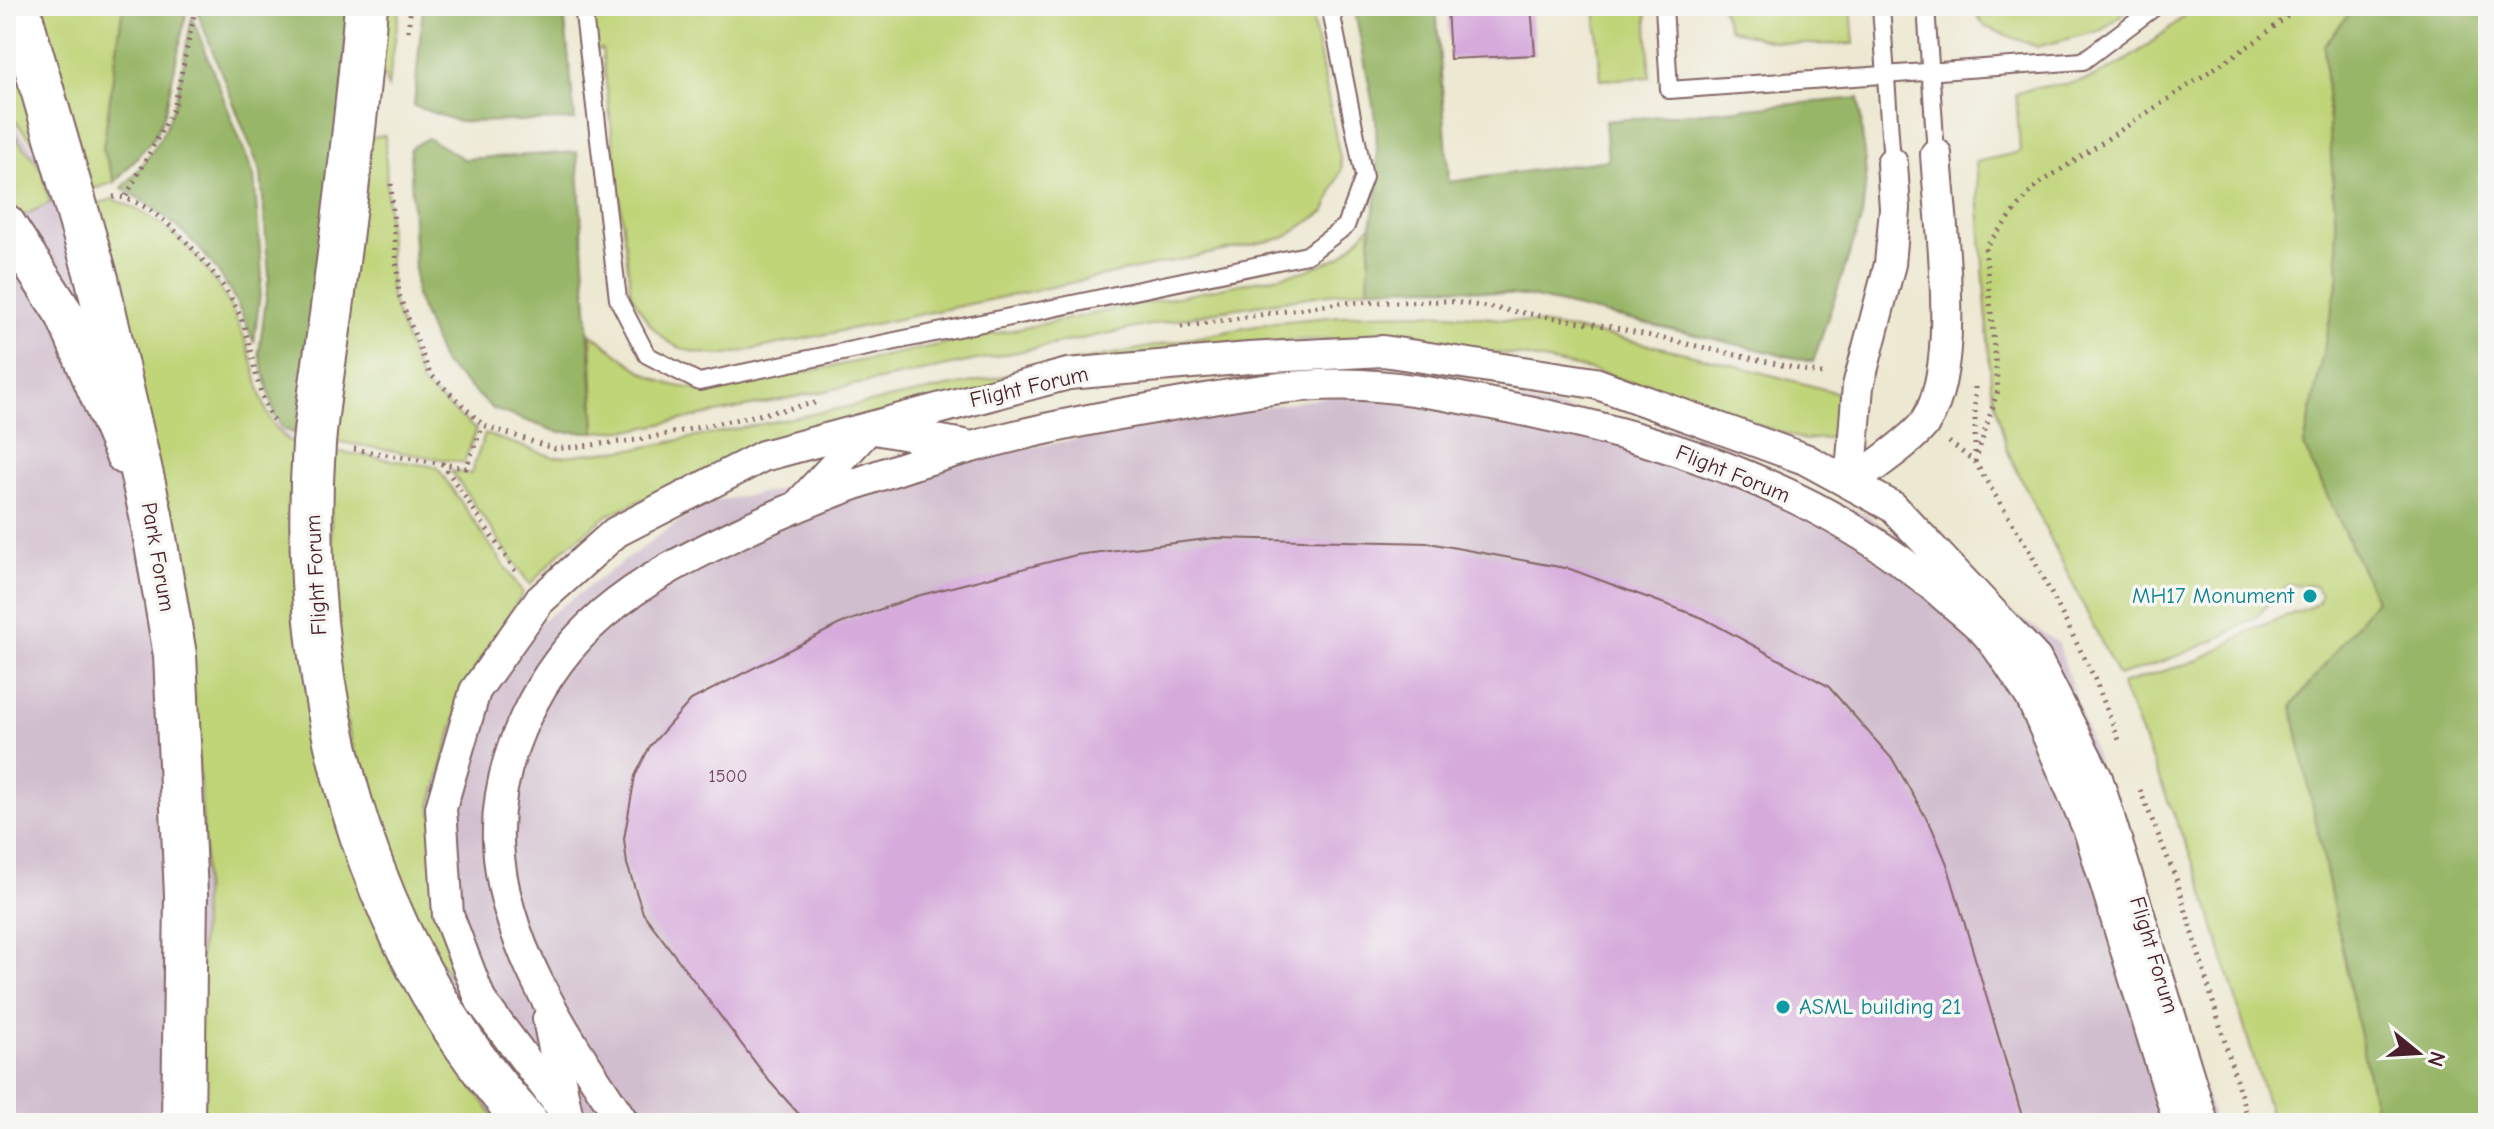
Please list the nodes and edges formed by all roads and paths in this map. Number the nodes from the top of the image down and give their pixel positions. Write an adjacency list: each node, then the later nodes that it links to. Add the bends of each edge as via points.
1 (18, 6): 19 (main road, Park Forum)
2 (196, 6): 18 (path, via 174,108)
3 (366, 6): 26 (main road, Flight Forum)
4 (411, 6): 12 (path)
5 (583, 6): 6 (lane, via 618,299 647,355 699,382 1307,255 1346,226 1364,177)
6 (1330, 6)
7 (1881, 6): 14 (lane)
8 (1926, 6): 13 (lane)
9 (2156, 6): 13 (lane, via 2083,61)
10 (2300, 6): 28 (path, via 2259,39 2036,186 1985,247 1998,390)
11 (1665, 8): 14 (lane, via 1669,90)
12 (407, 36)
13 (1930, 74): 14 (lane); 15 (lane)
14 (1886, 77): 16 (lane)
15 (1936, 154): 30 (street, via 1946,314 1934,401 1925,423)
16 (1892, 163): 30 (street, via 1890,264 1858,386)
17 (390, 172): 29 (path, via 399,295 430,374 483,425 466,468)
18 (126, 196): 19 (path); 22 (path, via 189,244 236,308)
19 (74, 202): 32 (main road, Park Forum)
20 (6, 224): 32 (street, via 65,315)
21 (1383, 351): 23 (street, Flight Forum); 24 (street, Flight Forum); 25 (street, Flight Forum, via 1068,374); 30 (street, Flight Forum, via 1595,383 1805,459)
22 (253, 358)
23 (1324, 387): 24 (street, Flight Forum, via 1362,385); 27 (street, Flight Forum, via 1234,394)
24 (1444, 397): 34 (street, Flight Forum, via 1629,433 1732,469 1845,525 1914,570)
25 (869, 428): 27 (street, Flight Forum); 31 (street, Flight Forum); 33 (street, Flight Forum, via 763,456 616,532)
26 (314, 443): 29 (path); 38 (main road, Flight Forum, via 311,559 324,686 353,815 405,946 449,1026)
27 (968, 446): 31 (street, Flight Forum)
28 (1975, 462)
29 (442, 463): 33 (path)
30 (1850, 484): 35 (street, Flight Forum, via 1893,507)
31 (795, 508): 37 (street, Flight Forum, via 650,578 598,618 546,680 518,733 504,781 498,839 518,937)
32 (151, 515): 40 (main road, Park Forum, via 175,655 186,895)
33 (539, 601): 39 (street, Flight Forum, via 475,691 441,808 448,915 481,1001)
34 (1986, 633): 35 (street, Flight Forum); 36 (street, Flight Forum)
35 (2036, 659): 36 (street); 43 (street, Flight Forum, via 2097,778)
36 (2031, 697): 42 (street, Flight Forum, via 2090,833)
37 (541, 984): 39 (street, Flight Forum); 41 (street, Flight Forum, via 570,1041)
38 (519, 1116)
39 (572, 1121)
40 (183, 1123)
41 (624, 1123)
42 (2179, 1123)
43 (2203, 1123)

